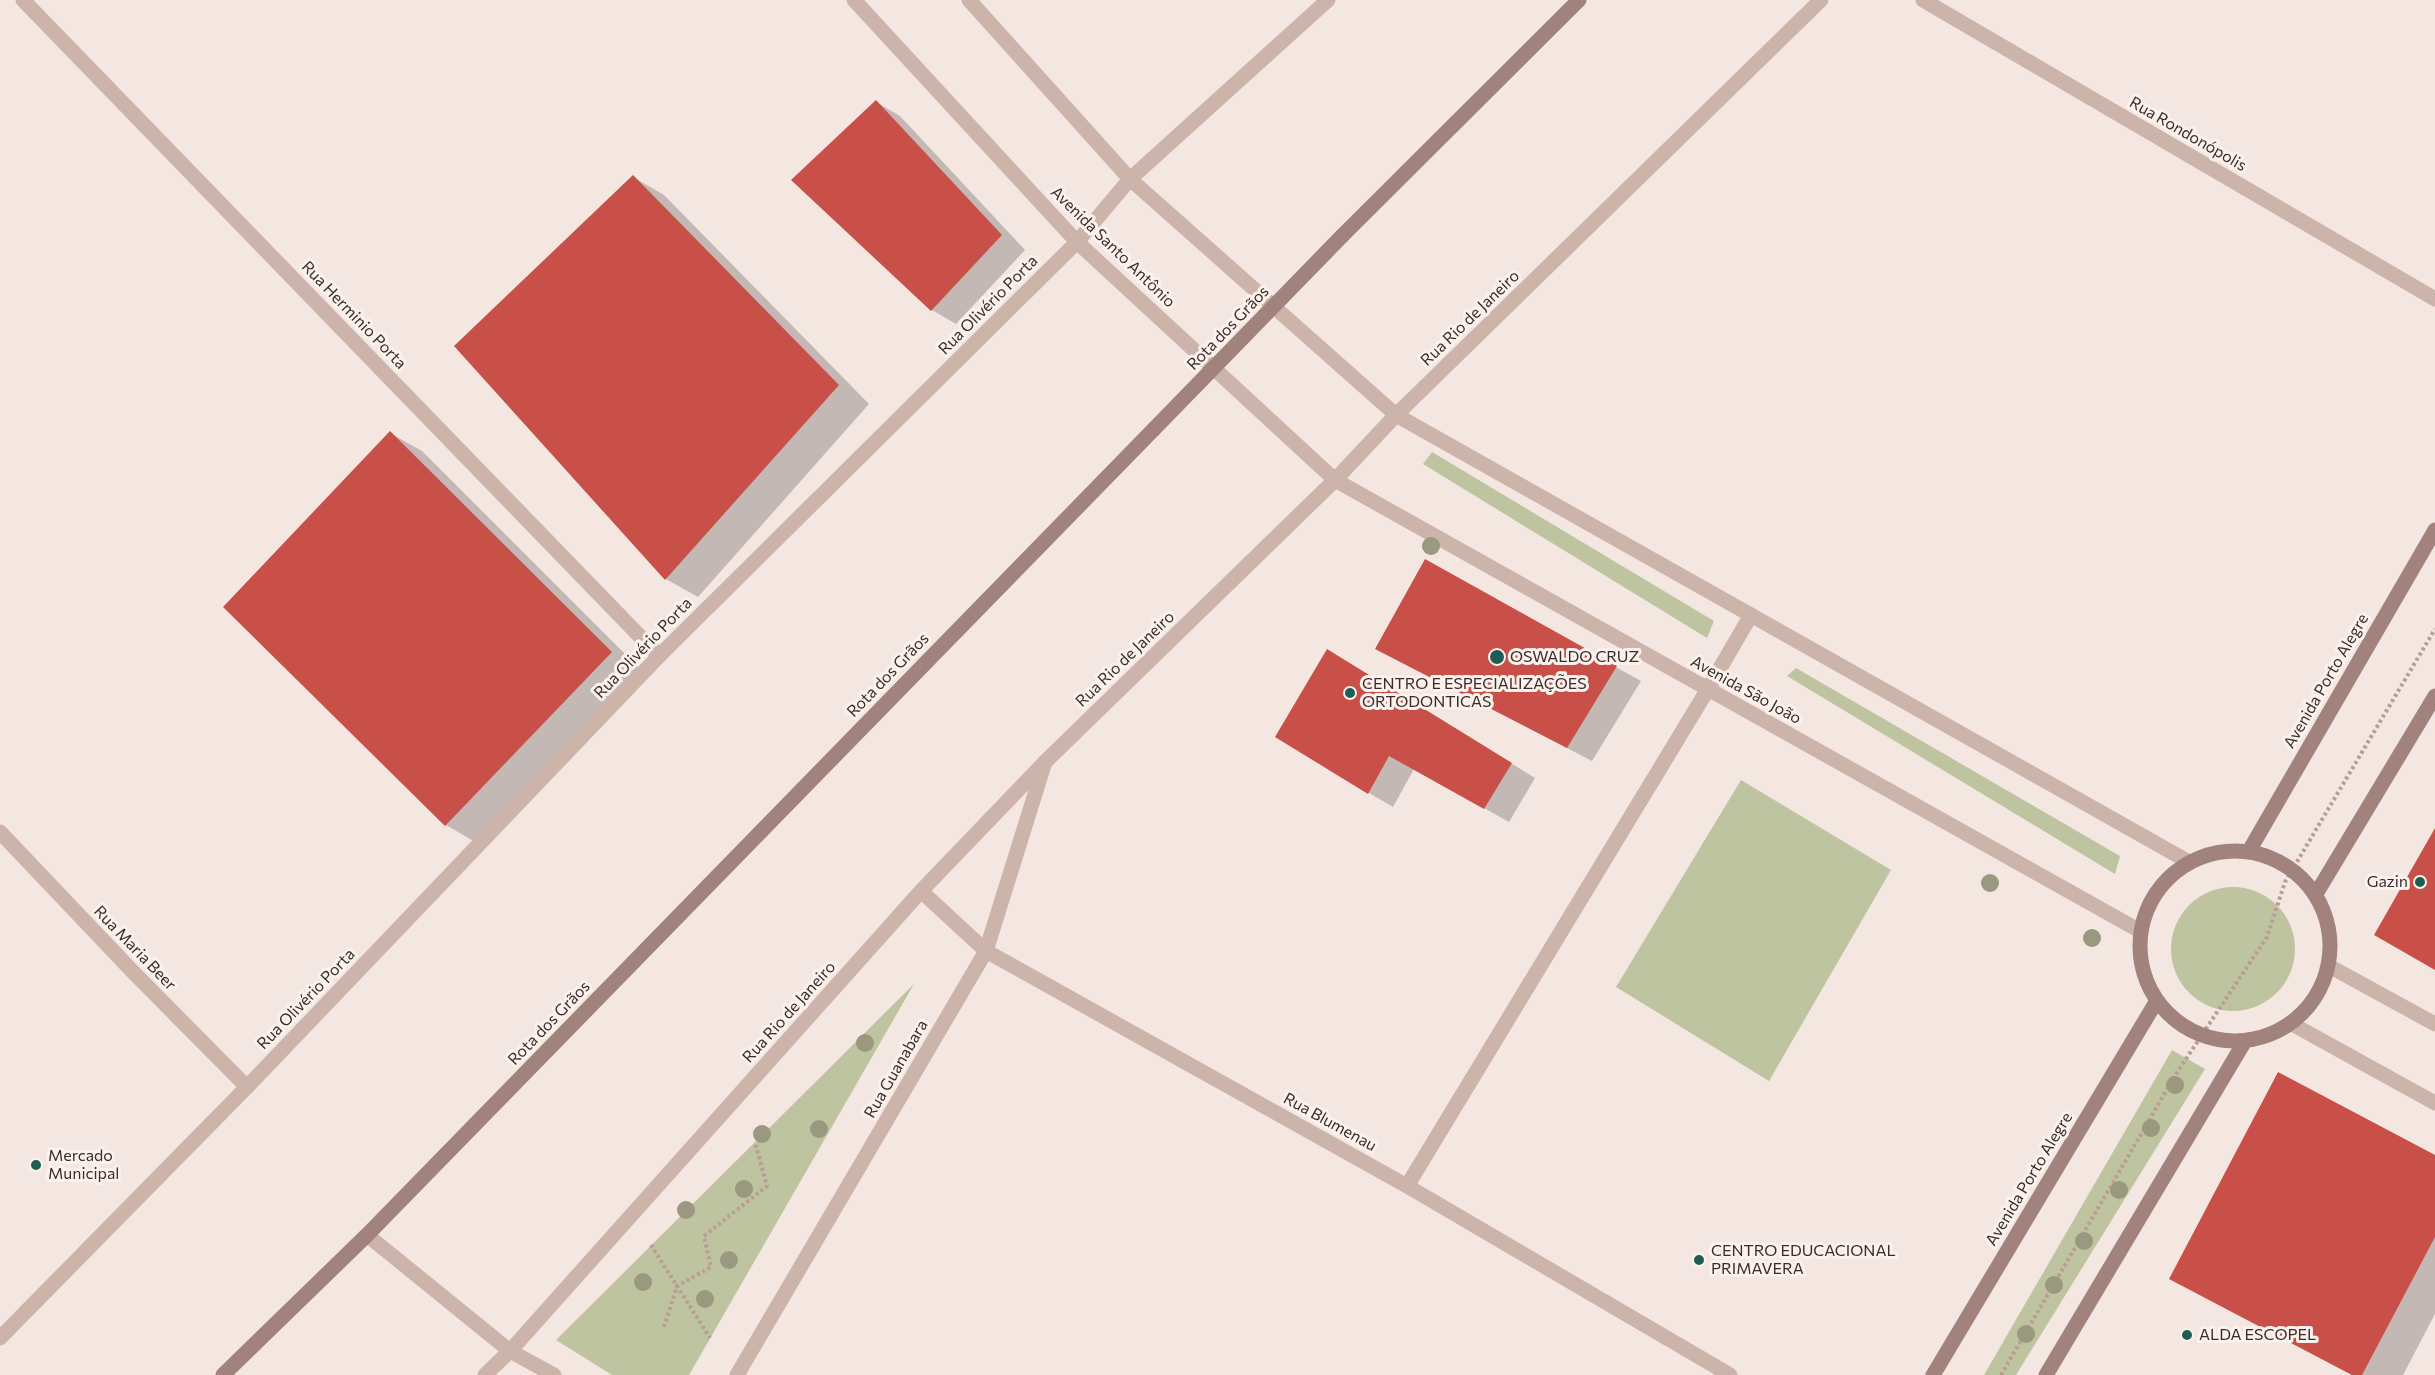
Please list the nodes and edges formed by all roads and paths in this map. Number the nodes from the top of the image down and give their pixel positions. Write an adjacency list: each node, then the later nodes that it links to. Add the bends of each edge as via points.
1 (23, 0): 16 (street, Rua Herminio Porta)
2 (854, 0): 9 (street, Avenida Santo Antônio)
3 (969, 0): 8 (street)
4 (1328, 0): 8 (street, Rua Olivério Porta)
5 (1579, 0): 38 (main road, Rota dos Grãos, bridge, via 1342,236)
6 (1821, 0): 11 (street, Rua Rio de Janeiro)
7 (1923, 0): 10 (street, Rua Rondonópolis)
8 (1130, 179): 9 (street, Rua Olivério Porta); 11 (street)
9 (1077, 242): 12 (street, Avenida Santo Antônio); 16 (street, Rua Olivério Porta)
10 (2435, 299)
11 (1396, 415): 12 (street, Rua Rio de Janeiro); 14 (street)
12 (1335, 480): 17 (street, Avenida São João); 19 (street, Rua Rio de Janeiro)
13 (2435, 530): 21 (main road, Avenida Porto Alegre)
14 (1751, 615): 17 (street); 22 (street)
15 (2435, 629): 23 (path)
16 (659, 656): 34 (street, Rua Olivério Porta)
17 (1708, 689): 26 (street, Avenida São João); 37 (street)
18 (2435, 696): 25 (main road)
19 (1045, 762): 24 (street, Rua Rio de Janeiro); 27 (street, Rua Guanabara)
20 (0, 832): 34 (street, Rua Maria Beer)
21 (2249, 851): 22 (main road, via 2218,851); 23 (main road, via 2275,859)
22 (2189, 861): 26 (main road, via 2165,880 2149,904)
23 (2292, 870): 25 (main road); 32 (path, via 2267,937)
24 (921, 891): 27 (street, Rua Blumenau); 44 (street, Rua Rio de Janeiro)
25 (2316, 894): 28 (main road, via 2327,917 2331,941)
26 (2140, 931): 29 (main road, via 2140,958)
27 (986, 951): 37 (street, Rua Blumenau); 48 (street, Rua Guanabara)
28 (2329, 966): 30 (main road, via 2322,988); 31 (street)
29 (2156, 1002): 32 (main road, via 2186,1028); 50 (main road, Avenida Porto Alegre)
30 (2292, 1024): 33 (main road, via 2270,1036); 35 (street)
31 (2435, 1024)
32 (2202, 1034): 33 (main road, via 2214,1039); 51 (path, via 2169,1084)
33 (2245, 1041): 52 (main road)
34 (247, 1087): 42 (street, Rua Olivério Porta)
35 (2435, 1103)
36 (755, 1142): 40 (path, via 767,1186 704,1236 711,1267)
37 (1407, 1186): 49 (street, Rua Blumenau)
38 (367, 1235): 44 (street); 45 (main road, Rota dos Grãos)
39 (651, 1245): 40 (path)
40 (677, 1286): 41 (path); 43 (path)
41 (664, 1327)
42 (0, 1338)
43 (710, 1338)
44 (510, 1351): 46 (street, Rua Rio de Janeiro); 47 (street)
45 (223, 1375)
46 (485, 1375)
47 (554, 1375)
48 (737, 1375)
49 (1730, 1375)
50 (1933, 1375)
51 (2001, 1375)
52 (2046, 1375)

